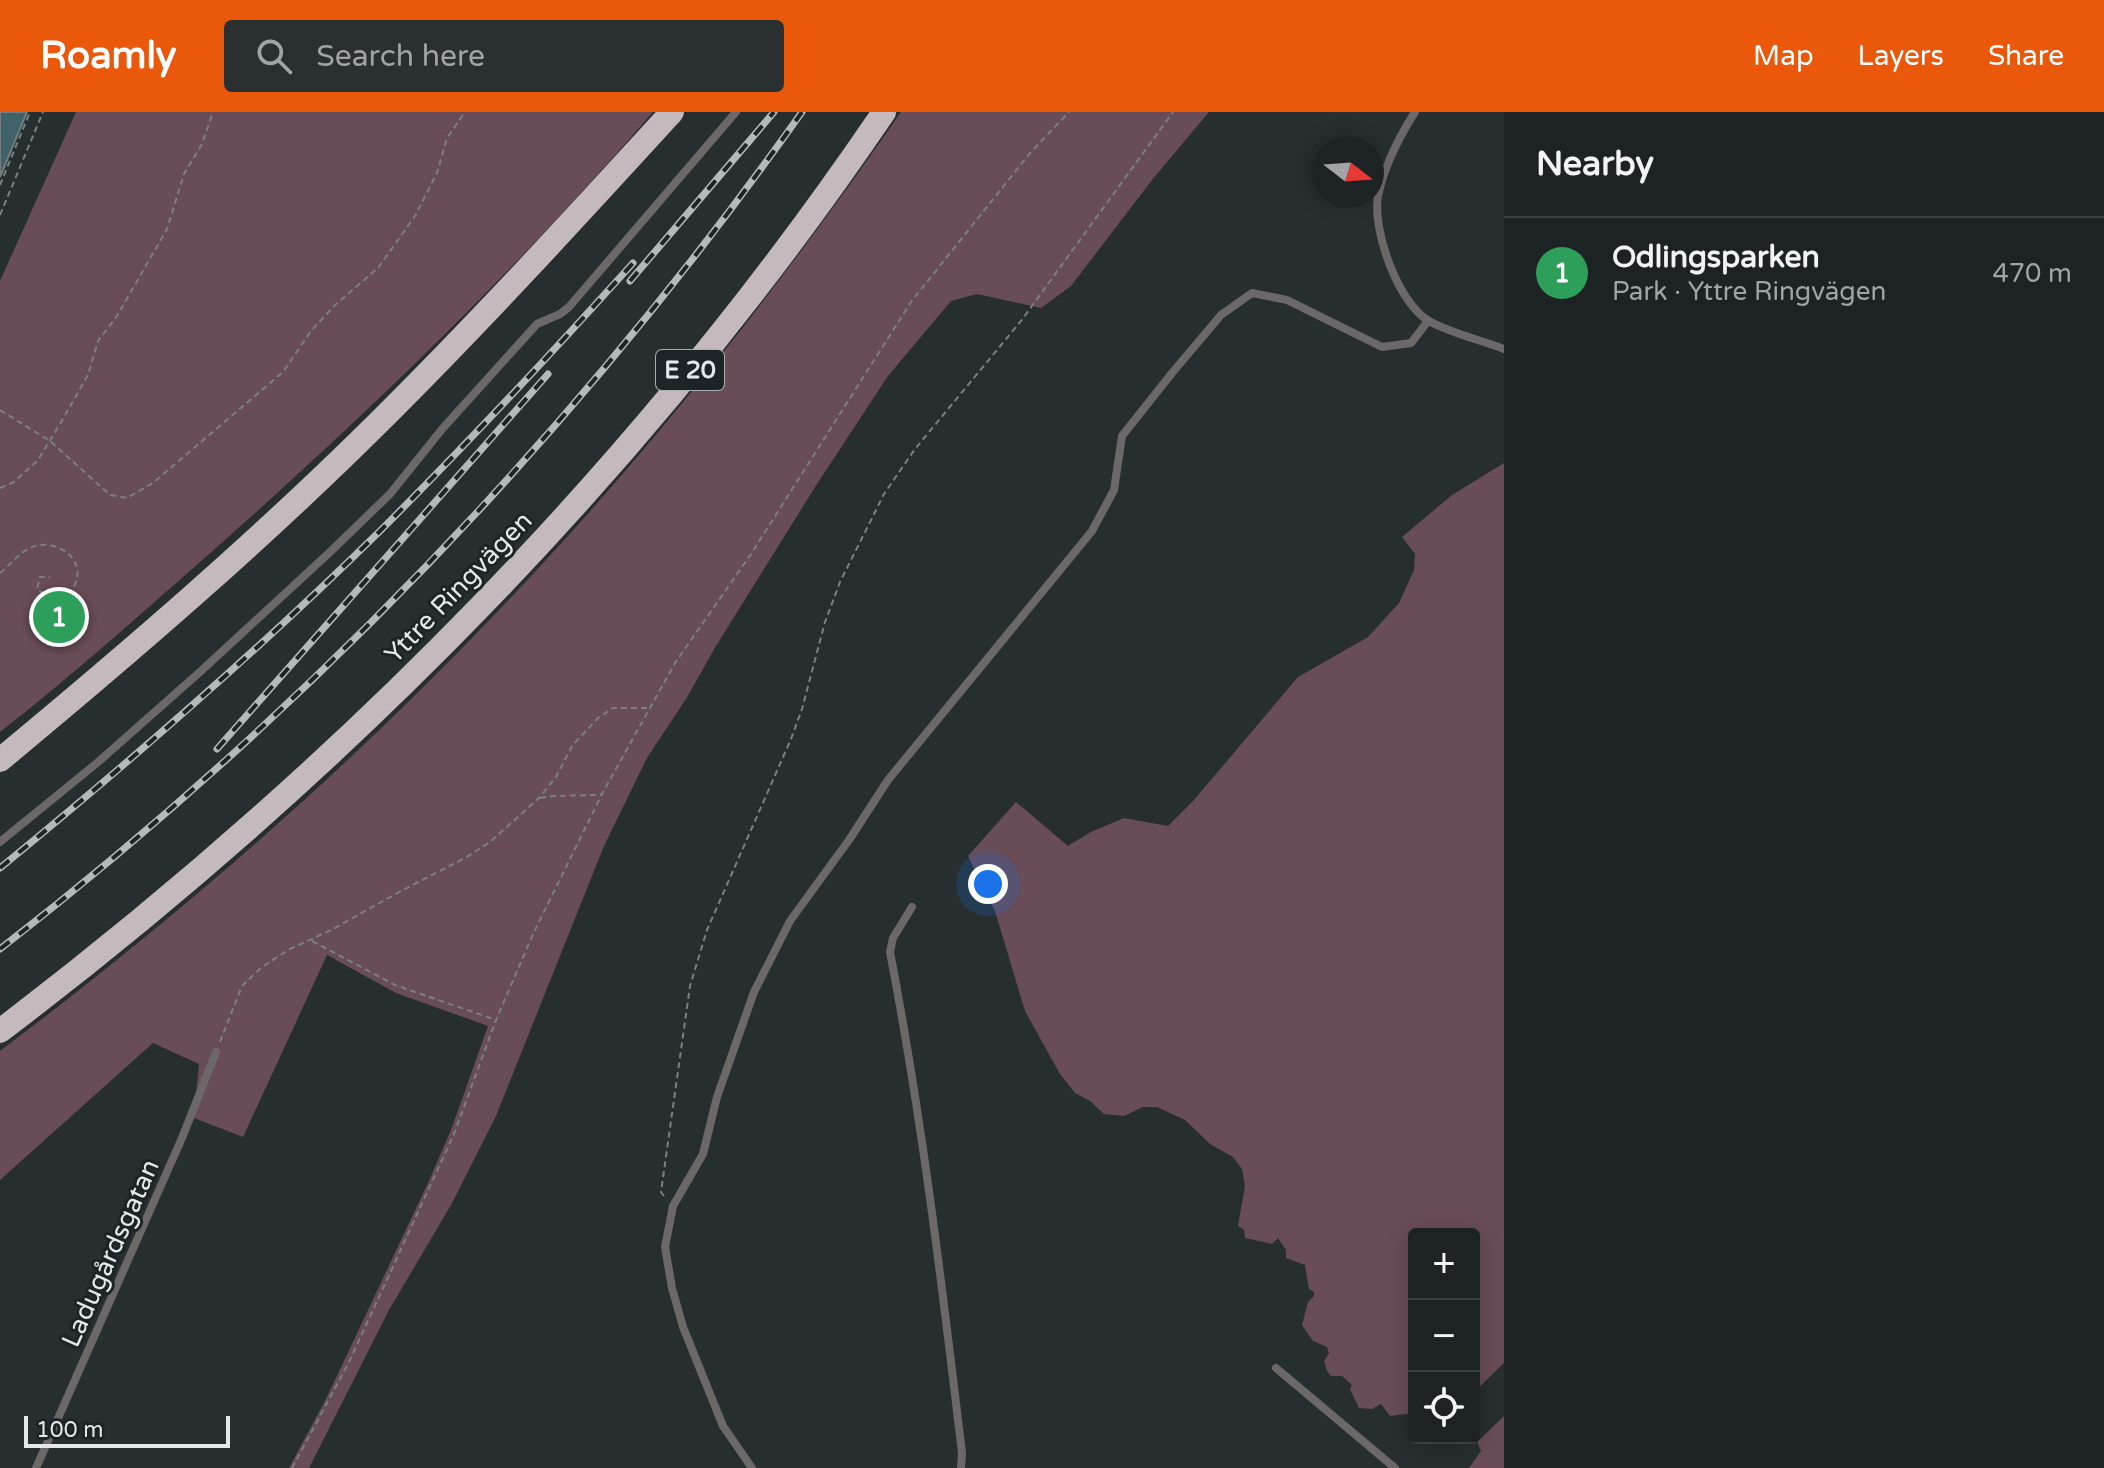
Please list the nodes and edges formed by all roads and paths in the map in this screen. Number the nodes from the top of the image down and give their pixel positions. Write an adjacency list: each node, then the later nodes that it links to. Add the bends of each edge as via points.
1 (30, 112): 11 (path)
2 (43, 112): 12 (path)
3 (213, 112): 16 (path, via 184,174 167,229 98,341 88,375)
4 (465, 112): 16 (path, via 447,138 437,173 415,216 378,268 311,331 283,372 153,483 127,498 110,495)
5 (672, 112): 21 (highway, via 375,427 120,660)
6 (736, 112): 24 (lane, via 569,307 537,324 390,494 201,671)
7 (884, 112): 28 (highway, Yttre Ringvägen / E 20, via 748,298 589,489 477,613 219,856)
8 (1069, 112): 20 (path, via 911,302)
9 (1173, 112): 30 (path, via 1021,321 915,449 858,543 825,622 796,724 707,930 690,986 661,1192)
10 (1415, 112): 13 (lane, via 1399,137 1378,198 1383,246 1401,293)
11 (0, 185)
12 (0, 215)
13 (1428, 321): 14 (lane); 30 (lane, via 1411,343 1382,347 1287,300 1252,293 1221,315 1181,361 1122,436 1114,490 1092,531 888,780 790,921 754,992 703,1154)
14 (1504, 349)
15 (0, 410): 16 (path)
16 (50, 441): 17 (path, via 38,460)
17 (0, 488)
18 (0, 573): 19 (path, via 39,544 68,552 77,565 78,580 70,593 45,597 37,589 40,577)
19 (50, 577)
20 (650, 708): 22 (path); 23 (path, via 613,708 598,718 572,746)
21 (0, 760)
22 (602, 794): 23 (path); 27 (path)
23 (539, 798): 26 (path, via 465,858)
24 (0, 842)
25 (912, 907): 35 (lane, via 890,952 912,1065)
26 (311, 940): 27 (path, via 395,985); 29 (path, via 262,967 242,986)
27 (496, 1020): 33 (path, via 448,1149 349,1362)
28 (0, 1031)
29 (216, 1052): 32 (lane, Ladugårdsgatan)
30 (673, 1206): 34 (lane, via 665,1247 683,1327 723,1426)
31 (1276, 1368): 36 (lane)
32 (36, 1468)
33 (292, 1468)
34 (752, 1468)
35 (961, 1468)
36 (1395, 1468)

